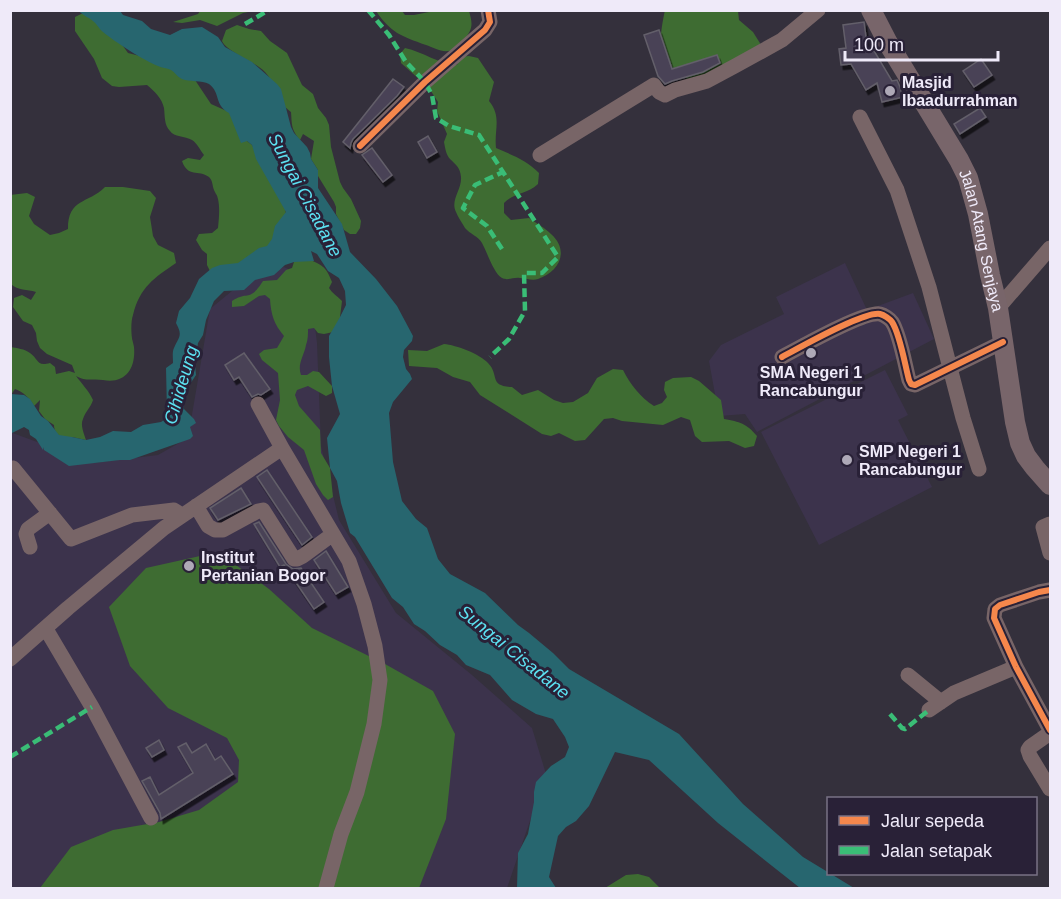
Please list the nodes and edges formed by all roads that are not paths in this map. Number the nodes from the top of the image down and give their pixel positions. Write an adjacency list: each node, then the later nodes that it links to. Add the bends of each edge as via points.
1 (488, 10): 5 (street, via 490,22 485,30)
2 (818, 10): 6 (street, via 782,40 707,81 665,95 654,85)
3 (871, 10): 8 (main road, Jalan Atang Senjaya, via 968,178)
4 (860, 117): 11 (street, via 897,190)
5 (360, 146)
6 (540, 155)
7 (1050, 248): 8 (street)
8 (998, 308): 9 (main road, Jalan Atang Senjaya)
9 (1003, 342): 11 (street); 16 (main road, Jalan Atang Senjaya, via 1020,443)
10 (783, 357): 11 (street, via 822,335 880,314 891,321 897,333 911,384)
11 (950, 368): 14 (street)
12 (258, 404): 13 (street)
13 (282, 448): 17 (street); 21 (street)
14 (978, 469)
15 (10, 471): 18 (street, via 13,468)
16 (1050, 485)
17 (196, 506): 19 (street); 21 (street, via 208,526 215,530 223,530 263,510 294,559)
18 (50, 513): 19 (street, via 71,539 132,515 174,510); 22 (street, via 28,529)
19 (182, 515): 25 (street)
20 (1050, 524): 23 (street, via 1043,527)
21 (333, 534): 32 (street, via 349,561 364,604 380,680 357,792)
22 (30, 547)
23 (1050, 553)
24 (1050, 590): 27 (street, via 1015,599 996,609 994,618)
25 (46, 629): 26 (street); 31 (street)
26 (10, 659)
27 (1016, 667): 28 (street, via 954,693 935,706); 29 (street)
28 (908, 675)
29 (1050, 731): 30 (street, via 1028,750)
30 (1050, 789)
31 (151, 818)
32 (326, 888)

